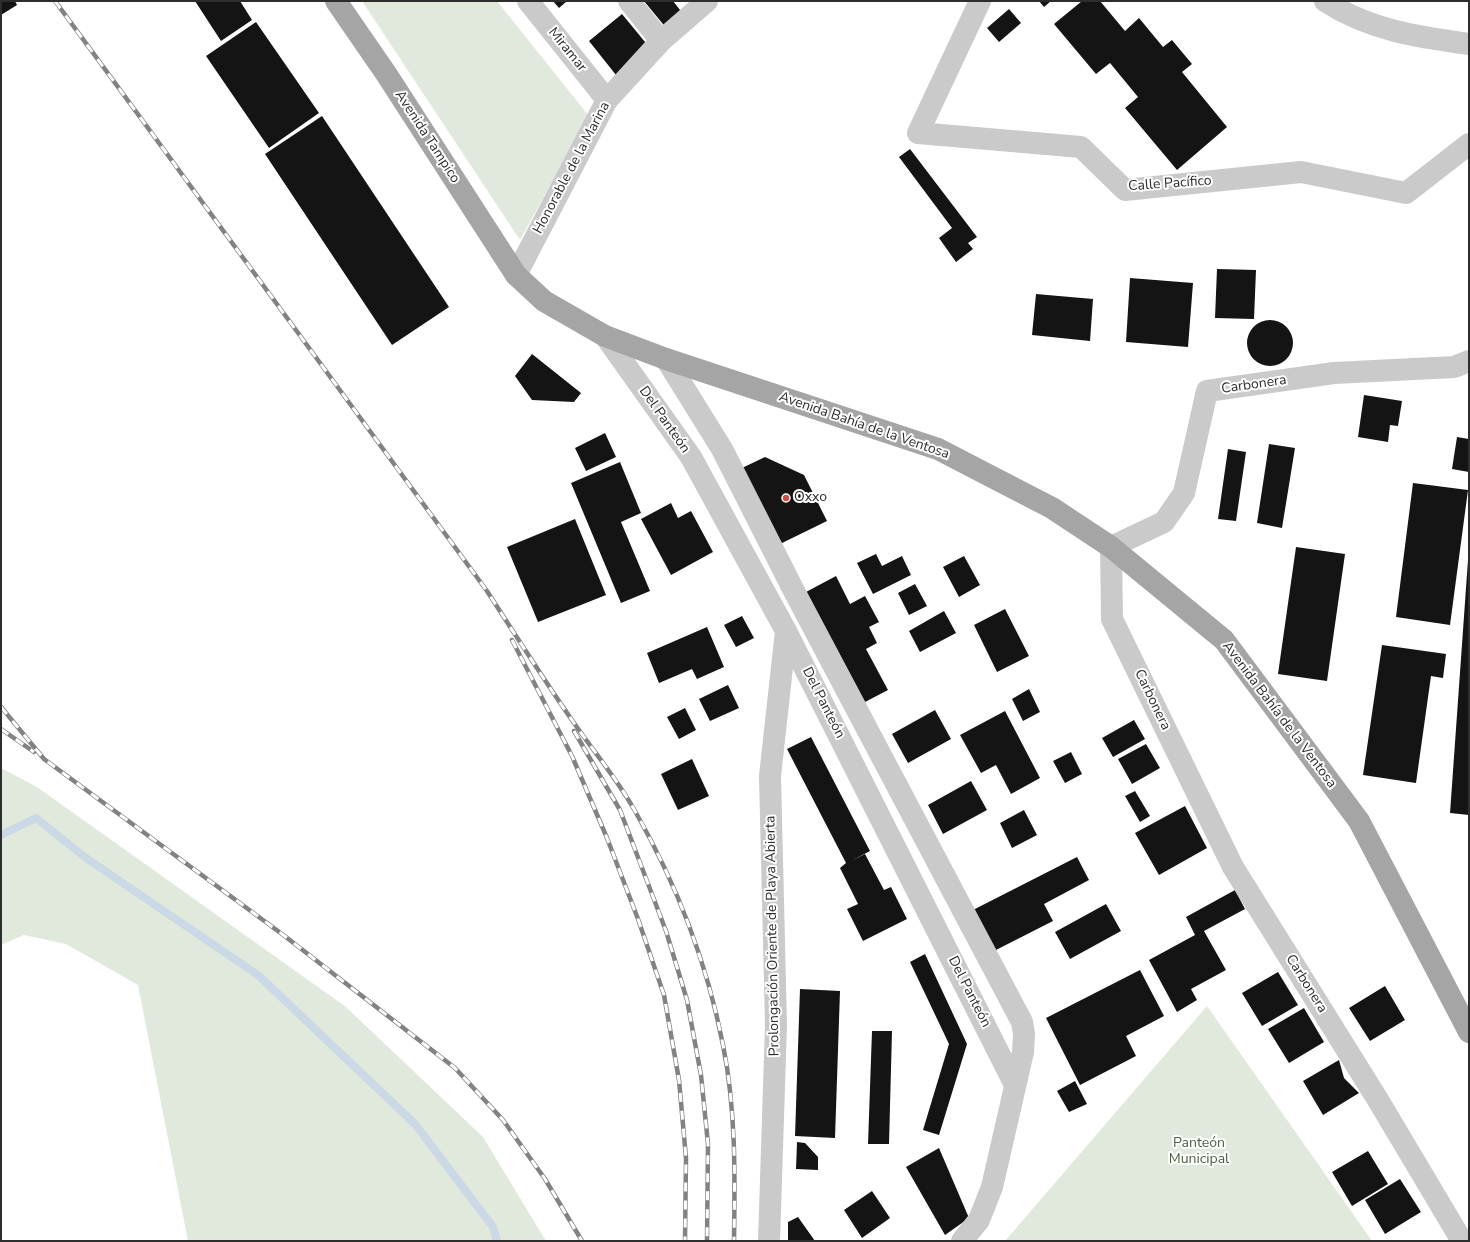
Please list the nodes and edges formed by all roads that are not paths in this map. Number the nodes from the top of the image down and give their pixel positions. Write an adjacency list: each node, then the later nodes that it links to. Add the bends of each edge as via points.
1 (336, 1): 11 (main road, Avenida Tampico, via 387,74)
2 (528, 1): 9 (street, Miramar)
3 (629, 1): 7 (street)
4 (707, 1): 7 (street, Honorable de la Marina)
5 (980, 1): 10 (street, Calle Pacífico, via 918,133 1081,147 1125,190 1302,172 1406,193)
6 (1325, 1): 8 (street, via 1338,10 1376,26)
7 (661, 42): 9 (street, Honorable de la Marina)
8 (1469, 44)
9 (607, 100): 11 (street, Honorable de la Marina)
10 (1469, 144)
11 (516, 275): 12 (main road, Avenida Bahía de la Ventosa, via 544,301)
12 (604, 336): 13 (main road, Avenida Bahía de la Ventosa); 16 (street, Del Panteón, via 691,457)
13 (666, 359): 15 (main road, Avenida Bahía de la Ventosa, via 938,449 1052,508); 18 (street, Del Panteón, via 722,450 1022,1022 1023,1052)
14 (1469, 361): 15 (street, Carbonera, via 1454,367 1334,374 1207,391 1184,493 1164,522)
15 (1111, 547): 17 (main road, Avenida Bahía de la Ventosa, via 1224,640 1359,821); 21 (street, Carbonera, via 1112,619 1233,867)
16 (786, 632): 18 (street, Del Panteón); 19 (street, Prolongación Oriente de Playa Abierta, via 770,776 776,1025)
17 (1469, 1032)
18 (1015, 1085): 20 (street, Del Panteón, via 985,1209)
19 (769, 1241)
20 (962, 1241)
21 (1462, 1241)

